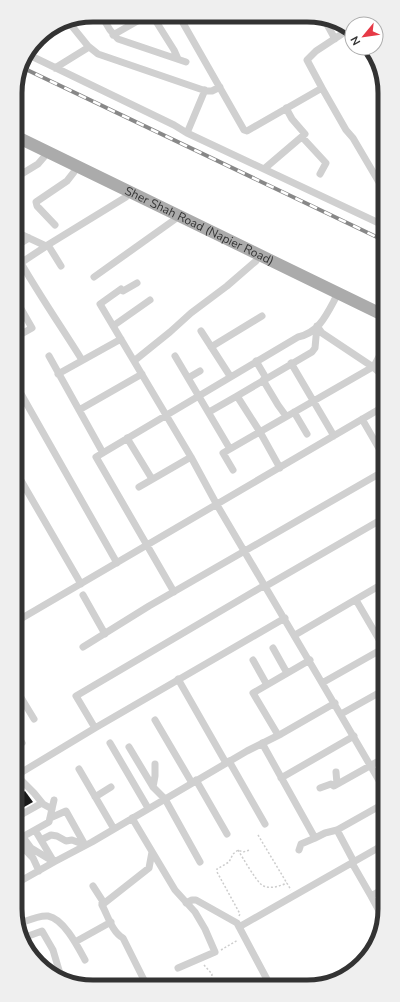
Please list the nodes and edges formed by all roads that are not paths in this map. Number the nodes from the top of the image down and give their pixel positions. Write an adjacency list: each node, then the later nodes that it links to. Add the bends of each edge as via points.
1 (105, 22): 8 (street)
2 (136, 22): 8 (street)
3 (152, 22): 12 (street)
4 (182, 22): 15 (street)
5 (71, 25): 10 (street)
6 (327, 25): 9 (street)
7 (344, 33): 9 (street)
8 (113, 35): 12 (street, via 118,39)
9 (335, 39): 16 (street, via 307,60)
10 (89, 47): 14 (street); 17 (street, via 98,54)
11 (33, 57): 14 (street)
12 (178, 59): 13 (street)
13 (186, 62)
14 (55, 68): 19 (street)
15 (220, 87): 17 (street, via 212,91); 18 (street, via 244,130 247,131)
16 (322, 88): 18 (street); 28 (street)
17 (204, 90): 19 (street)
18 (286, 108): 20 (street, via 305,134)
19 (187, 133): 24 (street)
20 (302, 137): 24 (street); 27 (street, via 326,162)
21 (22, 140): 37 (main road, Sher Shah Road (Napier Road))
22 (22, 147): 23 (main road, Sher Shah Road (Napier Road))
23 (44, 158): 25 (main road, Sher Shah Road (Napier Road)); 26 (street)
24 (264, 169): 31 (street)
25 (74, 172): 29 (main road, Sher Shah Road (Napier Road)); 32 (street, via 67,181 36,202)
26 (22, 174)
27 (320, 174)
28 (378, 180)
29 (126, 197): 30 (main road, Sher Shah Road (Napier Road)); 36 (street)
30 (174, 220): 37 (main road, Sher Shah Road (Napier Road)); 41 (street)
31 (378, 223)
32 (55, 225)
33 (22, 235): 34 (street)
34 (29, 238): 35 (street); 36 (street)
35 (22, 242)
36 (48, 245): 38 (street); 39 (street)
37 (257, 258): 43 (main road, Sher Shah Road (Napier Road)); 45 (main road, Sher Shah Road (Napier Road)); 60 (street, via 227,286)
38 (22, 262)
39 (61, 266)
40 (22, 270): 59 (street)
41 (94, 277)
42 (137, 282): 50 (street, via 123,291 121,289 100,304)
43 (335, 299): 45 (main road, Sher Shah Road (Napier Road)); 51 (street, via 324,320)
44 (150, 300): 50 (street)
45 (348, 302): 47 (main road, Sher Shah Road (Napier Road)); 49 (main road, Sher Shah Road (Napier Road))
46 (22, 310): 53 (street, via 32,328)
47 (378, 313)
48 (262, 316): 55 (street)
49 (378, 319)
50 (113, 326): 54 (street)
51 (317, 326): 61 (street, via 306,335); 62 (street, via 315,348); 63 (street, via 322,333)
52 (201, 331): 55 (street)
53 (22, 334)
54 (121, 339): 59 (street); 60 (street)
55 (211, 346): 68 (street)
56 (49, 356): 66 (street)
57 (175, 356): 69 (street)
58 (378, 358): 63 (street)
59 (82, 360): 66 (street)
60 (134, 361): 67 (street)
61 (256, 361): 68 (street); 70 (street)
62 (291, 363): 70 (street); 74 (street)
63 (373, 366): 65 (street); 74 (street)
64 (200, 371): 69 (street)
65 (378, 371)
66 (58, 374): 75 (street)
67 (142, 374): 75 (street); 79 (street)
68 (230, 376): 71 (street)
69 (188, 378): 71 (street)
70 (264, 379): 73 (street); 80 (street)
71 (199, 395): 77 (street); 79 (street)
72 (22, 396): 100 (street)
73 (237, 396): 77 (street); 82 (street)
74 (314, 400): 78 (street); 84 (street)
75 (79, 410): 88 (street)
76 (378, 410): 81 (street)
77 (209, 412): 87 (street)
78 (294, 412): 80 (street); 83 (street)
79 (166, 415): 85 (street); 89 (street)
80 (286, 416): 82 (street)
81 (362, 420): 84 (street); 86 (street)
82 (260, 432): 87 (street); 90 (street)
83 (307, 434)
84 (334, 436): 90 (street)
85 (127, 438): 88 (street); 93 (street)
86 (378, 447)
87 (230, 449): 91 (street, via 223,453)
88 (103, 453): 98 (street, via 96,457)
89 (191, 457): 93 (street); 96 (street)
90 (280, 468): 96 (street)
91 (233, 470)
92 (378, 474): 99 (street)
93 (152, 479): 95 (street)
94 (22, 484): 101 (street)
95 (139, 488)
96 (217, 505): 98 (street); 99 (street)
97 (378, 521): 102 (street)
98 (147, 545): 100 (street); 104 (street)
99 (244, 550): 102 (street); 104 (street)
100 (117, 562): 101 (street)
101 (81, 584): 107 (street)
102 (266, 585): 108 (street); 127 (street, via 76,696)
103 (378, 587): 106 (street)
104 (174, 592): 109 (street)
105 (83, 595): 109 (street)
106 (356, 600): 110 (street); 111 (street)
107 (22, 618)
108 (285, 618): 110 (street); 118 (street)
109 (105, 634): 112 (street)
110 (295, 635): 116 (street)
111 (378, 638)
112 (83, 647)
113 (273, 648): 117 (street)
114 (378, 651): 119 (street)
115 (253, 660): 120 (street)
116 (310, 660): 117 (street); 119 (street)
117 (288, 673): 120 (street)
118 (178, 679): 127 (street); 133 (street)
119 (322, 682): 123 (street)
120 (267, 685): 128 (street, via 253,693)
121 (378, 693): 124 (street)
122 (22, 699): 125 (street)
123 (335, 703): 124 (street); 128 (street)
124 (341, 714): 129 (street)
125 (34, 719)
126 (155, 720): 143 (street)
127 (95, 728): 138 (street)
128 (278, 735): 131 (street)
129 (354, 736): 136 (street); 140 (street)
130 (110, 743): 153 (street)
131 (262, 743): 133 (street); 140 (street)
132 (129, 746): 146 (street)
133 (228, 762): 143 (street); 158 (street)
134 (378, 762): 136 (street)
135 (155, 764): 146 (street)
136 (371, 766): 141 (street); 144 (street)
137 (79, 769): 148 (street)
138 (22, 772)
139 (336, 772): 144 (street)
140 (281, 778): 164 (street)
141 (378, 778)
142 (22, 780): 151 (street)
143 (194, 782): 149 (street); 162 (street)
144 (338, 784): 147 (street)
145 (111, 787): 148 (street)
146 (153, 787): 149 (street)
147 (320, 788)
148 (95, 797): 159 (street)
149 (165, 799): 153 (street); 173 (street)
150 (54, 800): 154 (street)
151 (42, 803): 154 (street); 155 (street)
152 (378, 806): 161 (street)
153 (148, 808): 157 (street)
154 (52, 809): 156 (street)
155 (22, 814)
156 (50, 818): 160 (street, via 49,822); 168 (street, via 66,811)
157 (132, 818): 159 (street); 171 (street)
158 (265, 824)
159 (114, 829): 168 (street)
160 (35, 830): 163 (street); 165 (street)
161 (337, 830): 164 (street); 174 (street)
162 (227, 834)
163 (22, 838)
164 (315, 838): 170 (street, via 301,844)
165 (41, 840): 168 (street, via 51,835); 172 (street)
166 (22, 842): 172 (street)
167 (22, 844): 177 (street)
168 (85, 845): 172 (street)
169 (378, 848): 174 (street)
170 (298, 850)
171 (152, 852): 175 (street); 176 (street)
172 (54, 862): 177 (street)
173 (200, 862)
174 (353, 862): 181 (street); 187 (street)
175 (150, 864): 176 (street); 183 (street, via 144,873)
176 (160, 865): 182 (street)
177 (39, 871): 178 (street)
178 (22, 882)
179 (93, 886): 183 (street, via 102,900)
180 (378, 892): 181 (street)
181 (371, 896): 184 (street)
182 (186, 903): 187 (street, via 196,900); 191 (street, via 202,923 215,952)
183 (102, 905): 186 (street)
184 (378, 909)
185 (23, 922): 189 (street, via 48,916 68,932)
186 (111, 922): 189 (street); 193 (street, via 117,935 123,938)
187 (236, 925): 194 (street)
188 (27, 936): 192 (street, via 42,931 53,950)
189 (75, 942): 190 (street)
190 (85, 960)
191 (178, 968)
192 (59, 971)
193 (144, 980)
194 (267, 980)

